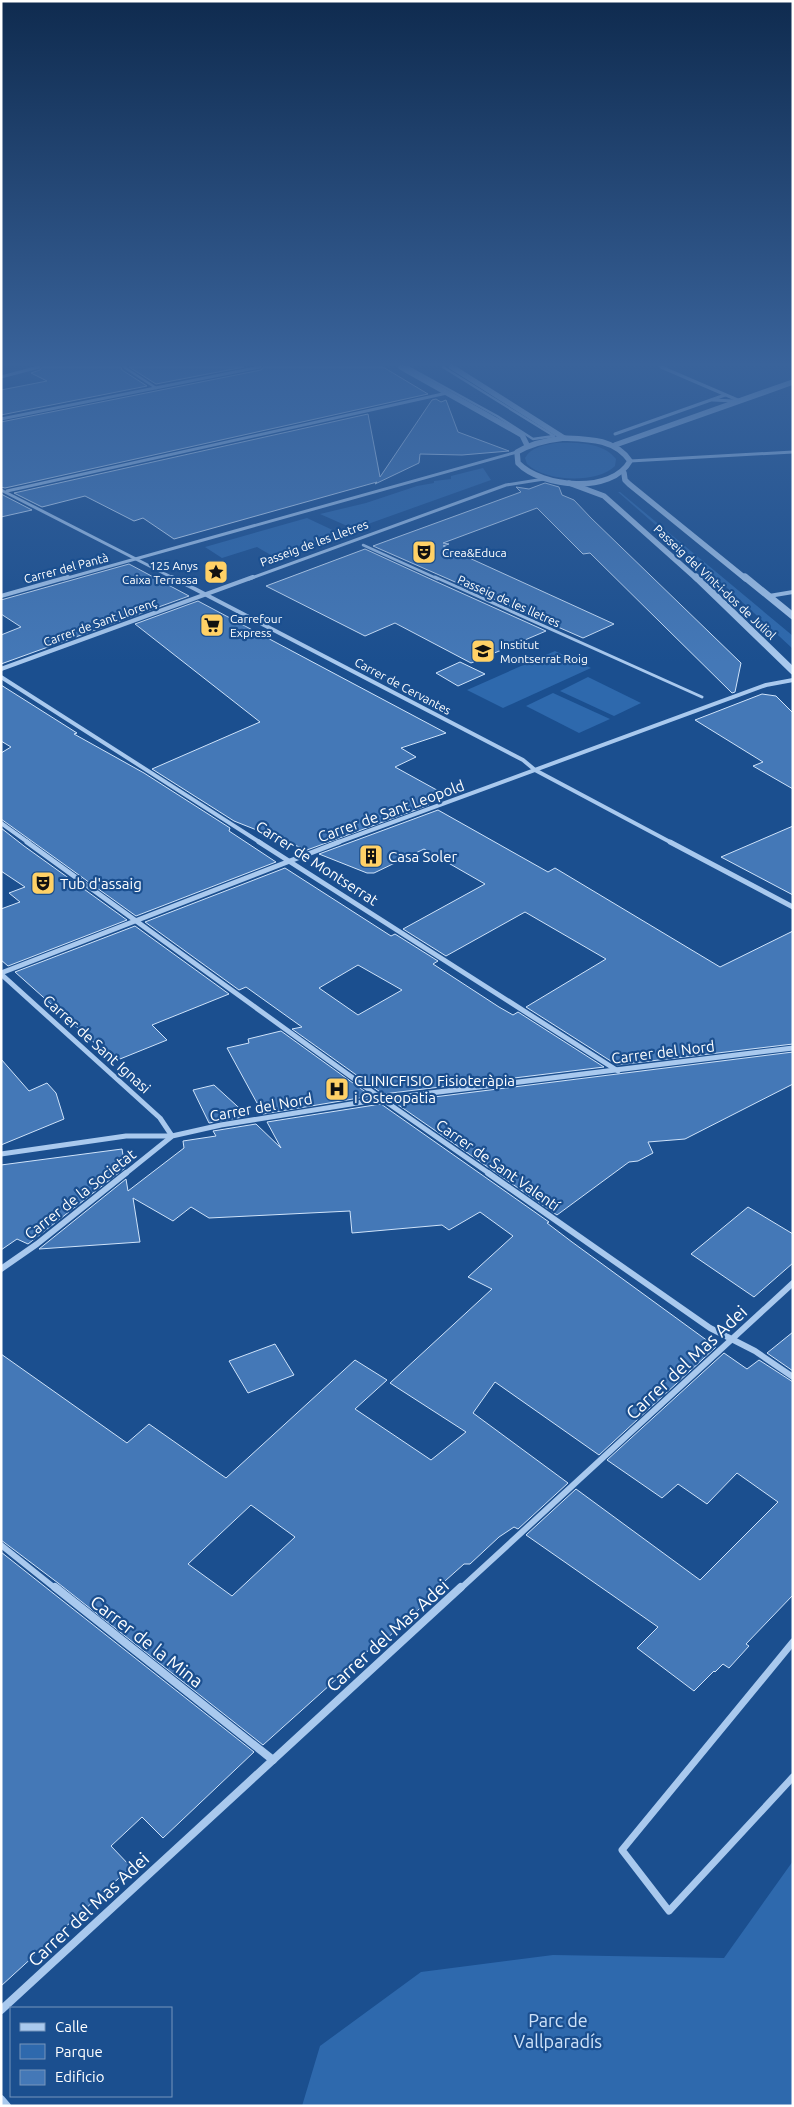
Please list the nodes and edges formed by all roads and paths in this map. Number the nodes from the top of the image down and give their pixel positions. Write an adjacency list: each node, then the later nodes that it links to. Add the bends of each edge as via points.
1 (119, 465): 8 (street)
2 (470, 465): 10 (street, Passeig de les Lletres)
3 (520, 465): 6 (street)
4 (628, 465): 5 (street)
5 (624, 473): 7 (street, via 590,483); 14 (street, Passeig del Vint-i-dos de Juliol, via 633,488)
6 (544, 479): 7 (street); 12 (street, Passeig de les Lletres, via 506,485)
7 (570, 483): 17 (street, Passeig del Vint-i-dos de Juliol, via 604,496 708,588)
8 (3, 491): 10 (street, Carrer de Cervantes)
9 (363, 545): 20 (street, Passeig de les lletres)
10 (136, 559): 12 (street, Carrer de Cervantes); 13 (street, Carrer del Pantà)
11 (793, 592): 14 (street)
12 (206, 594): 16 (street, Carrer de Sant Llorenç); 21 (street, Carrer de Cervantes, via 514,756)
13 (1, 596)
14 (770, 596): 15 (street, Passeig del Vint-i-dos de Juliol)
15 (793, 616)
16 (1, 669)
17 (793, 670)
18 (1, 677): 23 (street, Carrer de Montserrat)
19 (793, 680): 21 (street, Carrer de Sant Leopold, via 766,685)
20 (702, 697)
21 (534, 770): 23 (street, Carrer de Sant Leopold); 24 (street, Carrer de Cervantes)
22 (1, 823): 25 (street, Carrer de Sant Valentí)
23 (289, 860): 25 (street, Carrer de Sant Leopold); 28 (street, Carrer de Montserrat)
24 (793, 907)
25 (135, 918): 26 (street, Carrer de Sant Leopold); 29 (street, Carrer de Sant Valentí)
26 (1, 973): 30 (street, Carrer de Sant Ignasi, via 160,1118)
27 (793, 1048): 28 (street, Carrer del Nord)
28 (618, 1071): 29 (street, Carrer del Nord)
29 (382, 1099): 30 (street, Carrer del Nord, via 220,1125); 34 (street, Carrer de Sant Valentí, via 710,1328)
30 (172, 1136): 31 (street, Carrer del Nord, via 126,1136); 32 (street, Carrer de la Societat)
31 (1, 1154)
32 (1, 1270)
33 (793, 1283): 34 (street, Carrer del Mas Adei)
34 (732, 1340): 35 (street, Carrer de Sant Valentí); 39 (street, Carrer del Mas Adei)
35 (793, 1377)
36 (1, 1545): 39 (street, Carrer de la Mina)
37 (793, 1642): 38 (street)
38 (790, 1650): 40 (street, via 622,1850 669,1911)
39 (273, 1760): 41 (street, Carrer del Mas Adei)
40 (793, 1777)
41 (1, 2010)
42 (1, 2099): 43 (street)
43 (8, 2106)

